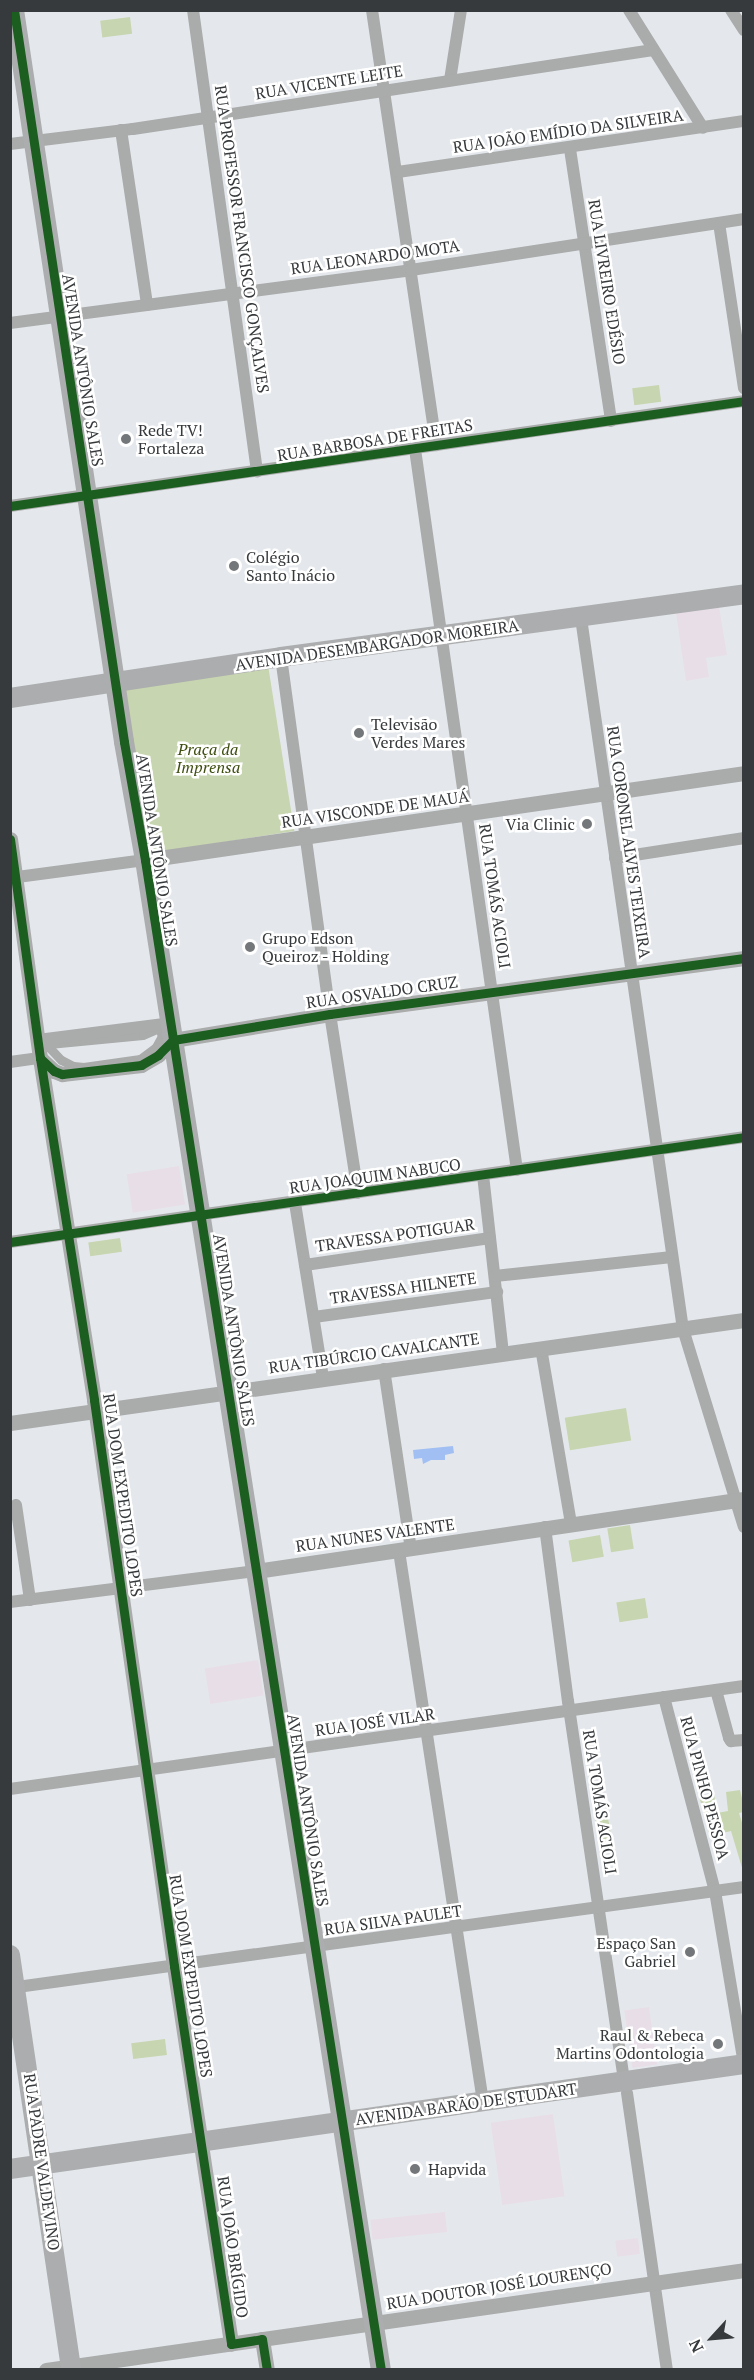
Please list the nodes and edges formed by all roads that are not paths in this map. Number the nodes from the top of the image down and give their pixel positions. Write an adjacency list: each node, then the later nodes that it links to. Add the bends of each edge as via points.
1 (14, 10): 15 (main road, AVENIDA ANTÔNIO SALES)
2 (193, 10): 11 (street, RUA PROFESSOR FRANCISCO GONÇALVES)
3 (372, 10): 10 (street)
4 (461, 10): 9 (street)
5 (628, 10): 8 (street)
6 (731, 10): 7 (street)
7 (744, 30)
8 (653, 50): 9 (street, RUA VICENTE LEITE); 13 (street)
9 (450, 80): 10 (street, RUA VICENTE LEITE)
10 (385, 90): 11 (street, RUA VICENTE LEITE); 18 (street)
11 (209, 116): 14 (street, RUA VICENTE LEITE); 23 (street, RUA PROFESSOR FRANCISCO GONÇALVES)
12 (744, 121): 13 (street, RUA JOÃO EMÍDIO DA SILVEIRA)
13 (703, 128): 17 (street, RUA JOÃO EMÍDIO DA SILVEIRA)
14 (121, 130): 15 (street, RUA VICENTE LEITE); 24 (street)
15 (34, 140): 16 (street, RUA VICENTE LEITE); 25 (main road, AVENIDA ANTÔNIO SALES)
16 (10, 144)
17 (570, 149): 18 (street, RUA JOÃO EMÍDIO DA SILVEIRA); 21 (street, RUA LIVREIRO EDÉSIO)
18 (398, 172): 22 (street)
19 (744, 219): 20 (street, RUA LEONARDO MOTA)
20 (719, 223): 21 (street, RUA LEONARDO MOTA); 27 (street)
21 (585, 244): 22 (street, RUA LEONARDO MOTA); 29 (street, RUA LIVREIRO EDÉSIO)
22 (411, 270): 23 (street, RUA LEONARDO MOTA); 30 (street)
23 (234, 292): 24 (street, RUA LEONARDO MOTA); 32 (street, RUA PROFESSOR FRANCISCO GONÇALVES)
24 (147, 305): 25 (street, RUA LEONARDO MOTA)
25 (59, 316): 26 (street, RUA LEONARDO MOTA); 33 (main road, AVENIDA ANTÔNIO SALES)
26 (10, 323)
27 (744, 388)
28 (744, 401): 29 (street, RUA BARBOSA DE FREITAS)
29 (611, 421): 30 (street, RUA BARBOSA DE FREITAS)
30 (436, 445): 31 (street, RUA BARBOSA DE FREITAS)
31 (416, 449): 32 (street, RUA BARBOSA DE FREITAS); 38 (street, RUA TOMÁS ACIOLI)
32 (257, 472): 33 (street, RUA BARBOSA DE FREITAS)
33 (88, 495): 34 (street, RUA BARBOSA DE FREITAS); 40 (main road, AVENIDA ANTÔNIO SALES)
34 (10, 506)
35 (744, 582): 38 (main road, AVENIDA DESEMBARGADOR MOREIRA)
36 (744, 594): 37 (main road, AVENIDA DESEMBARGADOR MOREIRA)
37 (581, 618): 38 (main road, AVENIDA DESEMBARGADOR MOREIRA); 44 (street, RUA CORONEL ALVES TEIXEIRA)
38 (440, 630): 39 (main road, AVENIDA DESEMBARGADOR MOREIRA); 40 (main road, AVENIDA DESEMBARGADOR MOREIRA); 45 (street, RUA TOMÁS ACIOLI)
39 (281, 657): 40 (main road, AVENIDA DESEMBARGADOR MOREIRA); 46 (street)
40 (114, 675): 41 (main road, AVENIDA DESEMBARGADOR MOREIRA); 42 (main road, AVENIDA DESEMBARGADOR MOREIRA); 50 (main road, AVENIDA ANTÔNIO SALES)
41 (10, 685)
42 (10, 698)
43 (744, 773): 44 (street, RUA VISCONDE DE MAUÁ)
44 (606, 793): 45 (street, RUA VISCONDE DE MAUÁ); 49 (street, RUA CORONEL ALVES TEIXEIRA)
45 (466, 814): 46 (street, RUA VISCONDE DE MAUÁ); 54 (street, RUA TOMÁS ACIOLI)
46 (307, 838): 50 (street, RUA VISCONDE DE MAUÁ); 55 (street)
47 (744, 838): 49 (street)
48 (10, 839): 51 (street, RUA DOM EXPEDITO LOPES)
49 (615, 858): 53 (street, RUA CORONEL ALVES TEIXEIRA)
50 (145, 860): 51 (street, RUA VISCONDE DE MAUÁ); 56 (main road, AVENIDA ANTÔNIO SALES)
51 (13, 878): 57 (street, RUA DOM EXPEDITO LOPES)
52 (744, 958): 53 (street, RUA OSVALDO CRUZ)
53 (631, 973): 54 (street, RUA OSVALDO CRUZ); 61 (street, RUA CORONEL ALVES TEIXEIRA)
54 (491, 992): 55 (street, RUA OSVALDO CRUZ); 62 (street, RUA TOMÁS ACIOLI)
55 (330, 1014): 56 (street, RUA OSVALDO CRUZ); 64 (street)
56 (167, 1030): 56 (street, via 143,1035 49,1044 61,1060 84,1067 140,1059 156,1047); 57 (street, RUA OSVALDO CRUZ); 58 (street, via 158,1055 141,1065 62,1074); 66 (main road, AVENIDA ANTÔNIO SALES)
57 (38, 1040): 58 (street, RUA DOM EXPEDITO LOPES)
58 (40, 1058): 59 (street); 67 (street, RUA DOM EXPEDITO LOPES)
59 (10, 1062)
60 (744, 1137): 61 (street, RUA JOAQUIM NABUCO)
61 (657, 1150): 62 (street, RUA JOAQUIM NABUCO); 70 (street, RUA CORONEL ALVES TEIXEIRA)
62 (517, 1170): 63 (street, RUA JOAQUIM NABUCO)
63 (483, 1175): 64 (street, RUA JOAQUIM NABUCO); 68 (street)
64 (358, 1193): 65 (street, RUA JOAQUIM NABUCO)
65 (295, 1203): 66 (street, RUA JOAQUIM NABUCO); 71 (street)
66 (201, 1215): 67 (street, RUA JOAQUIM NABUCO); 81 (main road, AVENIDA ANTÔNIO SALES)
67 (69, 1234): 69 (street, RUA JOAQUIM NABUCO); 82 (street, RUA DOM EXPEDITO LOPES)
68 (490, 1238): 71 (street, TRAVESSA POTIGUAR); 72 (street)
69 (10, 1242)
70 (672, 1257): 72 (street); 76 (street, RUA CORONEL ALVES TEIXEIRA)
71 (305, 1265): 74 (street)
72 (495, 1276): 73 (street)
73 (497, 1292): 74 (street, TRAVESSA HILNETE); 78 (street)
74 (314, 1317): 80 (street)
75 (744, 1320): 76 (street, RUA TIBÚRCIO CAVALCANTE)
76 (683, 1329): 77 (street, RUA TIBÚRCIO CAVALCANTE); 84 (street, RUA CORONEL ALVES TEIXEIRA)
77 (541, 1348): 78 (street, RUA TIBÚRCIO CAVALCANTE); 86 (street)
78 (503, 1352): 79 (street, RUA TIBÚRCIO CAVALCANTE)
79 (384, 1369): 80 (street, RUA TIBÚRCIO CAVALCANTE); 89 (street)
80 (324, 1378): 81 (street, RUA TIBÚRCIO CAVALCANTE)
81 (229, 1392): 82 (street, RUA TIBÚRCIO CAVALCANTE); 90 (main road, AVENIDA ANTÔNIO SALES)
82 (95, 1409): 83 (street, RUA TIBÚRCIO CAVALCANTE); 91 (street, RUA DOM EXPEDITO LOPES)
83 (10, 1423)
84 (739, 1500): 86 (street, RUA NUNES VALENTE); 88 (street, RUA CORONEL ALVES TEIXEIRA)
85 (16, 1505): 92 (street)
86 (571, 1523): 87 (street, RUA NUNES VALENTE)
87 (546, 1527): 89 (street, RUA NUNES VALENTE); 97 (street, RUA TOMÁS ACIOLI)
88 (744, 1527)
89 (405, 1550): 90 (street, RUA NUNES VALENTE); 98 (street)
90 (256, 1571): 91 (street, RUA NUNES VALENTE); 100 (main road, AVENIDA ANTÔNIO SALES)
91 (121, 1587): 92 (street, RUA NUNES VALENTE); 101 (street, RUA DOM EXPEDITO LOPES)
92 (30, 1600): 93 (street, RUA NUNES VALENTE)
93 (10, 1602)
94 (744, 1686): 95 (street, RUA JOSÉ VILAR)
95 (716, 1690): 96 (street, RUA JOSÉ VILAR); 99 (street, via 729,1738)
96 (664, 1697): 97 (street, RUA JOSÉ VILAR); 104 (street, RUA PINHO PESSOA)
97 (569, 1710): 98 (street, RUA JOSÉ VILAR); 105 (street, RUA TOMÁS ACIOLI)
98 (425, 1732): 100 (street, RUA JOSÉ VILAR); 106 (street)
99 (744, 1740)
100 (284, 1750): 101 (street, RUA JOSÉ VILAR); 107 (main road, AVENIDA ANTÔNIO SALES)
101 (146, 1770): 102 (street, RUA JOSÉ VILAR); 109 (street, RUA DOM EXPEDITO LOPES)
102 (10, 1789)
103 (744, 1887): 104 (street, RUA SILVA PAULET)
104 (715, 1891): 105 (street, RUA SILVA PAULET); 111 (street, RUA PINHO PESSOA)
105 (599, 1907): 106 (street, RUA SILVA PAULET); 112 (street, RUA TOMÁS ACIOLI)
106 (456, 1928): 107 (street, RUA SILVA PAULET); 113 (street)
107 (313, 1947): 109 (street, RUA SILVA PAULET); 114 (main road, AVENIDA ANTÔNIO SALES)
108 (10, 1955): 110 (main road, RUA PADRE VALDEVINO)
109 (174, 1966): 110 (street, RUA SILVA PAULET); 115 (street, RUA DOM EXPEDITO LOPES)
110 (13, 1988): 117 (main road, RUA PADRE VALDEVINO)
111 (743, 2067): 112 (main road, AVENIDA BARÃO DE STUDART)
112 (625, 2088): 113 (main road, AVENIDA BARÃO DE STUDART); 114 (main road, AVENIDA BARÃO DE STUDART); 120 (street, RUA TOMÁS ACIOLI)
113 (483, 2102): 114 (main road, AVENIDA BARÃO DE STUDART)
114 (343, 2127): 115 (main road, AVENIDA BARÃO DE STUDART); 121 (main road, AVENIDA ANTÔNIO SALES)
115 (203, 2148): 117 (main road, AVENIDA BARÃO DE STUDART); 123 (street, RUA JOÃO BRÍGIDO)
116 (10, 2169): 117 (main road, AVENIDA BARÃO DE STUDART)
117 (44, 2170): 118 (main road, AVENIDA BARÃO DE STUDART); 124 (main road, RUA PADRE VALDEVINO)
118 (10, 2182)
119 (744, 2270): 120 (street, RUA DOUTOR JOSÉ LOURENÇO)
120 (654, 2281): 121 (street, RUA DOUTOR JOSÉ LOURENÇO); 128 (street, RUA TOMÁS ACIOLI)
121 (374, 2324): 122 (street, RUA DOUTOR JOSÉ LOURENÇO); 127 (main road, AVENIDA ANTÔNIO SALES)
122 (262, 2339): 123 (street, RUA DOUTOR JOSÉ LOURENÇO); 126 (street, RUA JOÃO BRÍGIDO)
123 (231, 2344): 124 (street, RUA DOUTOR JOSÉ LOURENÇO)
124 (71, 2368): 125 (street, RUA DOUTOR JOSÉ LOURENÇO)
125 (46, 2370)
126 (267, 2370)
127 (381, 2370)
128 (667, 2370)

